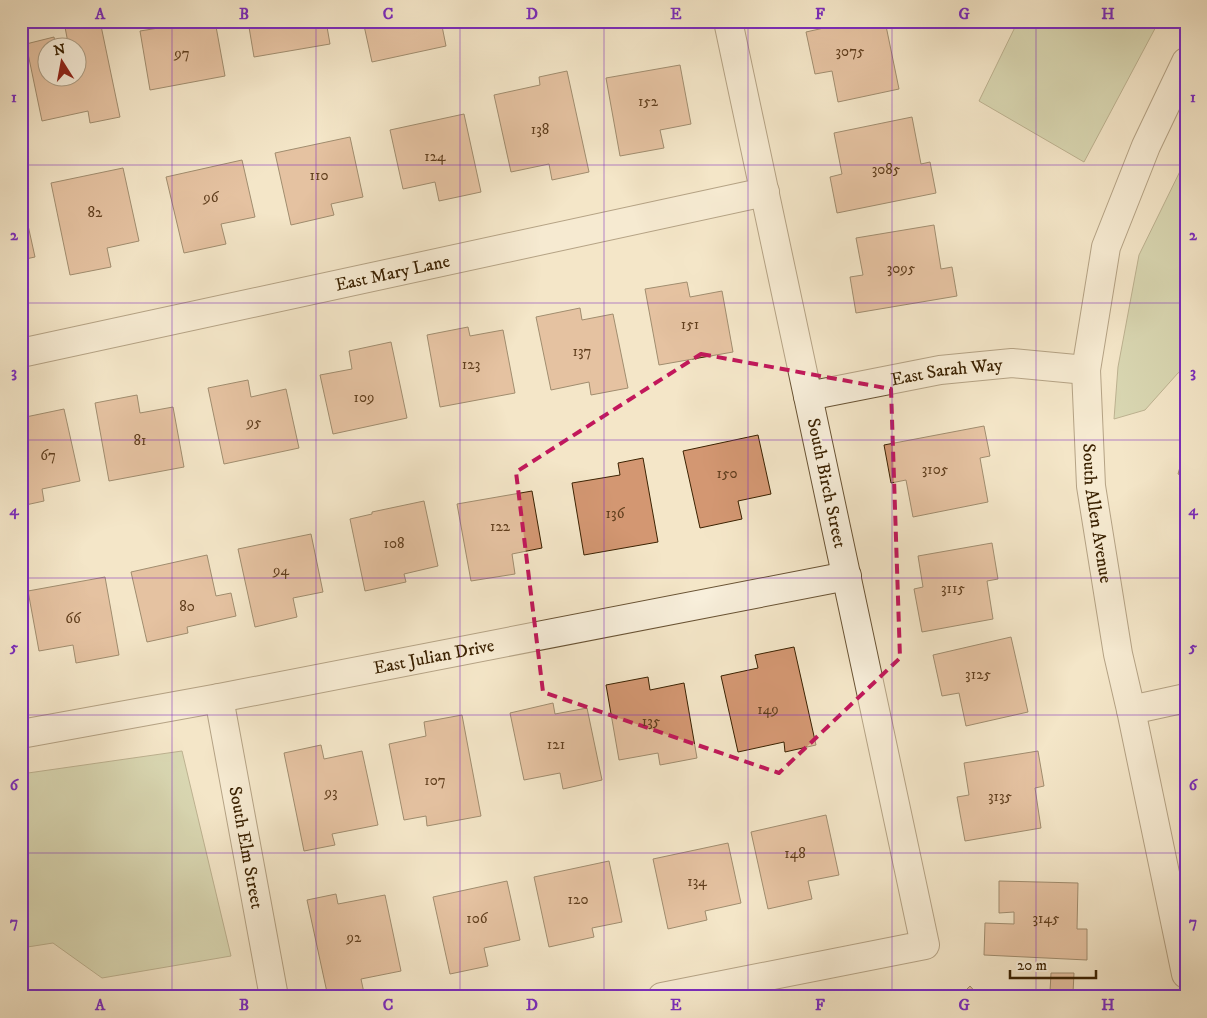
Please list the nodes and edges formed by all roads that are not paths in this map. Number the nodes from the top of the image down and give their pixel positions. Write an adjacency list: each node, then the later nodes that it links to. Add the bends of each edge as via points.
1 (728, 21): 3 (street, South Birch Street)
2 (1186, 62): 5 (street, South Allen Avenue, via 1146,146 1106,247)
3 (765, 192): 4 (street, East Mary Lane); 6 (street, South Birch Street)
4 (21, 353)
5 (1086, 370): 6 (street, East Sarah Way, via 1012,363 940,370); 10 (street, South Allen Avenue, via 1091,486 1118,654)
6 (808, 396): 7 (street, South Birch Street)
7 (847, 576): 8 (street, East Julian Drive); 14 (street, South Birch Street, via 925,945)
8 (219, 698): 11 (street, East Julian Drive); 13 (street, South Elm Street)
9 (1186, 698): 10 (street)
10 (1131, 710): 12 (street, South Allen Avenue)
11 (21, 734)
12 (1186, 974)
13 (274, 997)
14 (662, 997)

